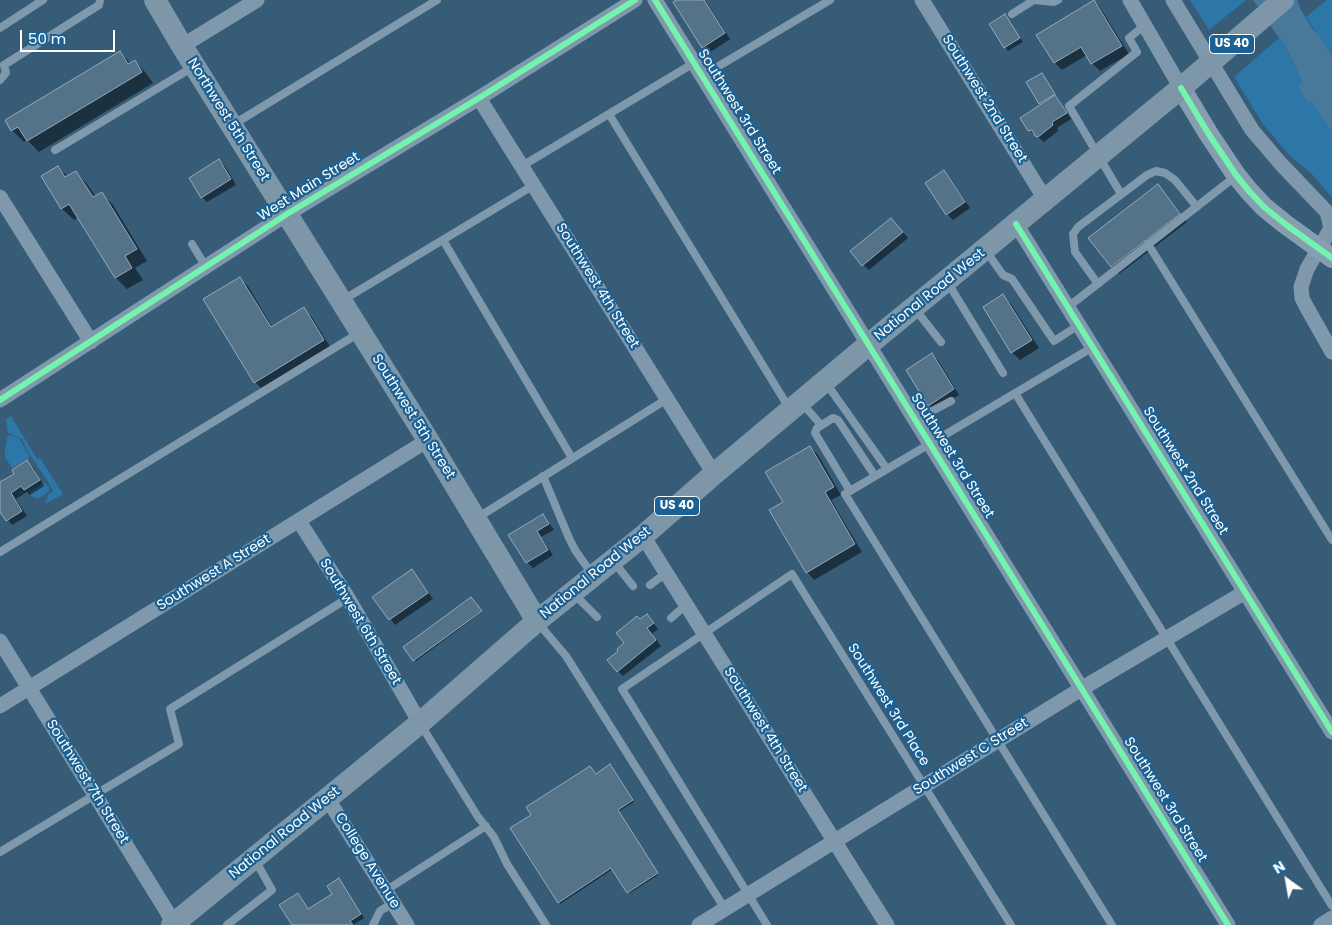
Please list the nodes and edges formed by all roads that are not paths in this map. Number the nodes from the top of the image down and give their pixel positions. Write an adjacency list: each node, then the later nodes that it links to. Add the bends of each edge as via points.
1 (43, 0): 16 (lane)
2 (100, 0): 19 (lane, via 99,5)
3 (155, 0): 17 (main road, Northwest 5th Street)
4 (257, 0): 17 (street)
5 (437, 0): 26 (lane)
6 (635, 0): 24 (street, West Main Street)
7 (655, 0): 18 (street, Southwest 3rd Street)
8 (830, 0): 21 (lane)
9 (922, 0): 34 (street, Southwest 2nd Street)
10 (1058, 0): 14 (lane, via 1034,0)
11 (1130, 0): 15 (street)
12 (1173, 0): 42 (street, via 1252,130 1327,212 1331,228)
13 (1283, 0): 23 (main road, US 40, bridge)
14 (1012, 14)
15 (1146, 25): 23 (street); 28 (lane, via 1128,38 1137,52 1069,106)
16 (0, 28)
17 (182, 46): 20 (main road, Northwest 5th Street)
18 (694, 63): 21 (street, Southwest 3rd Street); 25 (lane)
19 (2, 64): 22 (lane, via 6,73)
20 (194, 66): 26 (main road, Northwest 5th Street); 27 (lane)
21 (702, 76): 53 (street, Southwest 3rd Street)
22 (0, 80)
23 (1181, 88): 28 (main road, National Road West / US 40); 30 (street)
24 (480, 98): 29 (street, Southwest 4th Street); 36 (street, West Main Street)
25 (609, 114): 29 (lane); 62 (lane)
26 (232, 126): 36 (main road, Northwest 5th Street)
27 (55, 150)
28 (1098, 155): 32 (lane); 34 (main road, National Road West / US 40)
29 (522, 166): 31 (street, Southwest 4th Street)
30 (1236, 175): 35 (lane); 42 (street, via 1264,207)
31 (534, 185): 38 (lane); 59 (street, Southwest 4th Street)
32 (1121, 194): 35 (lane, via 1147,174 1165,173); 45 (lane, via 1073,234 1075,252)
33 (0, 197): 51 (street)
34 (1045, 199): 37 (main road, National Road West / US 40)
35 (1197, 207): 40 (lane)
36 (287, 214): 43 (street, West Main Street); 46 (main road, Southwest 5th Street)
37 (1016, 224): 41 (main road, National Road West / US 40); 48 (street, Southwest 2nd Street)
38 (443, 240): 46 (lane); 67 (lane)
39 (192, 244): 43 (lane)
40 (1148, 244): 45 (lane); 76 (lane)
41 (984, 250): 44 (main road, National Road West / US 40); 49 (lane, via 1003,275 1012,279 1054,341)
42 (1326, 254): 55 (street, via 1307,269 1300,287 1302,298)
43 (206, 267): 51 (street, West Main Street)
44 (946, 281): 47 (main road, National Road West / US 40); 56 (lane)
45 (1098, 284): 48 (lane)
46 (341, 301): 50 (main road, Southwest 5th Street)
47 (914, 307): 52 (lane); 53 (main road, National Road West / US 40)
48 (1068, 307): 49 (street, Southwest 2nd Street)
49 (1079, 325): 54 (street, Southwest 2nd Street)
50 (360, 332): 65 (main road, Southwest 5th Street); 77 (lane)
51 (91, 342): 60 (street, West Main Street)
52 (942, 342)
53 (868, 345): 57 (main road, National Road West / US 40); 63 (street, Southwest 3rd Street)
54 (1093, 346): 58 (lane); 84 (street, Southwest 2nd Street)
55 (1332, 352)
56 (1003, 372)
57 (825, 381): 62 (main road, National Road West / US 40); 68 (lane)
58 (1016, 393): 66 (lane); 91 (lane)
59 (667, 399): 67 (lane); 69 (street, Southwest 4th Street)
60 (0, 400)
61 (951, 401): 63 (lane)
62 (796, 406): 64 (lane); 69 (main road, National Road West / US 40)
63 (915, 420): 66 (street, Southwest 3rd Street)
64 (821, 426): 71 (lane, via 833,418 838,420); 72 (lane, via 815,431 816,436)
65 (428, 440): 73 (main road, Southwest 5th Street); 74 (street, Southwest A Street)
66 (929, 444): 68 (lane); 94 (street, Southwest 3rd Street)
67 (572, 458): 70 (lane)
68 (887, 469): 71 (lane)
69 (714, 474): 75 (main road, National Road West / US 40)
70 (543, 476): 73 (lane); 80 (lane, via 575,550)
71 (875, 476): 72 (lane)
72 (850, 491): 98 (lane, via 845,494)
73 (475, 519): 89 (main road, Southwest 5th Street)
74 (299, 521): 85 (street, Southwest 6th Street); 93 (street, Southwest A Street)
75 (643, 536): 78 (main road, National Road West / US 40); 79 (street, Southwest 4th Street)
76 (1332, 540)
77 (0, 552)
78 (613, 560): 80 (main road, National Road West / US 40); 82 (lane)
79 (666, 573): 81 (lane); 86 (street, Southwest 4th Street)
80 (594, 576): 83 (main road, National Road West / US 40)
81 (650, 585)
82 (633, 586)
83 (573, 592): 87 (lane); 89 (main road, National Road West / US 40)
84 (1245, 592): 91 (street, Southwest C Street); 97 (street, Southwest 2nd Street)
85 (348, 598): 96 (street, Southwest 6th Street); 100 (lane, via 170,709 179,744)
86 (686, 605): 88 (lane); 90 (street, Southwest 4th Street)
87 (597, 617)
88 (671, 618)
89 (536, 622): 96 (main road, National Road West / US 40); 109 (lane, via 566,656)
90 (704, 634): 99 (lane, Southwest 3rd Place, via 792,574); 103 (street, Southwest 4th Street); 106 (lane, via 622,689)
91 (1167, 638): 94 (street, Southwest C Street); 108 (lane)
92 (0, 641): 93 (street, Southwest 7th Street)
93 (29, 688): 95 (street, Southwest A Street); 100 (street, Southwest 7th Street)
94 (1081, 689): 98 (street, Southwest C Street); 121 (street, Southwest 3rd Street)
95 (0, 706)
96 (420, 724): 101 (main road, National Road West / US 40); 102 (lane)
97 (1332, 732)
98 (998, 740): 99 (street, Southwest C Street); 120 (lane)
99 (924, 786): 103 (street, Southwest C Street); 119 (lane, Southwest 3rd Place)
100 (95, 794): 104 (lane); 111 (street, Southwest 7th Street)
101 (327, 798): 105 (main road, National Road West / US 40); 107 (street, College Avenue)
102 (486, 826): 107 (lane); 115 (lane)
103 (835, 841): 106 (street, Southwest C Street); 118 (street, Southwest 4th Street)
104 (0, 852)
105 (254, 858): 111 (main road, National Road West / US 40); 112 (lane, via 272,890)
106 (748, 894): 109 (street, Southwest C Street); 117 (lane)
107 (389, 897): 113 (lane); 114 (street, College Avenue)
108 (1332, 906)
109 (725, 909): 116 (street, Southwest C Street)
110 (1332, 918): 122 (street)
111 (173, 924)
112 (227, 925)
113 (373, 925)
114 (407, 925)
115 (546, 925)
116 (699, 925)
117 (767, 925)
118 (887, 925)
119 (1011, 925)
120 (1112, 925)
121 (1228, 925)
122 (1321, 925)

